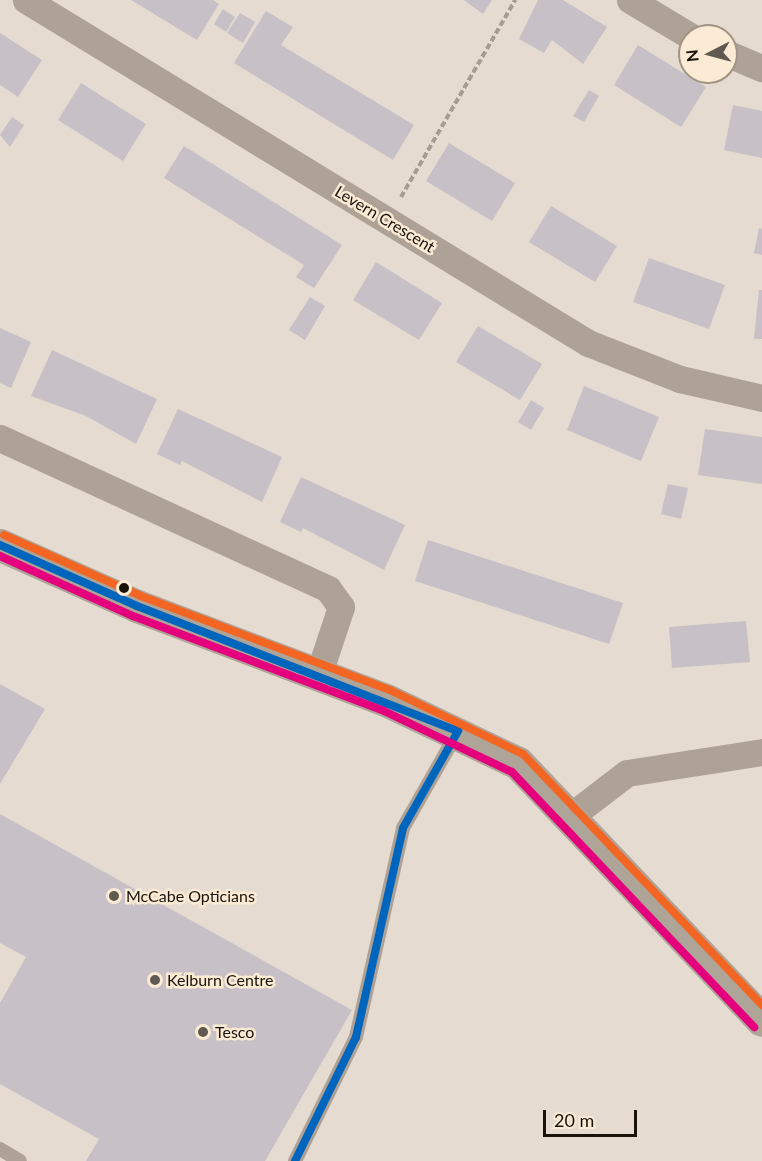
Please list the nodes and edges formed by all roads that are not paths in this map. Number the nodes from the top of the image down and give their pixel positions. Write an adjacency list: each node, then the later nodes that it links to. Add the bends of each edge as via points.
1 (26, 0): 6 (street, Levern Crescent, via 588,344 680,378)
2 (630, 0): 3 (street)
3 (678, 29)
4 (738, 58): 5 (street)
5 (762, 68)
6 (762, 398)
7 (0, 438): 9 (street, via 328,590 341,608)
8 (0, 545): 9 (main road, via 137,606)
9 (319, 673): 10 (main road)
10 (458, 731): 12 (main road, via 518,764); 16 (lane, via 403,828 356,1037)
11 (762, 752): 12 (street, via 627,773)
12 (572, 815): 13 (main road)
13 (762, 1020)
14 (0, 1149): 15 (lane)
15 (20, 1161)
16 (295, 1161)

